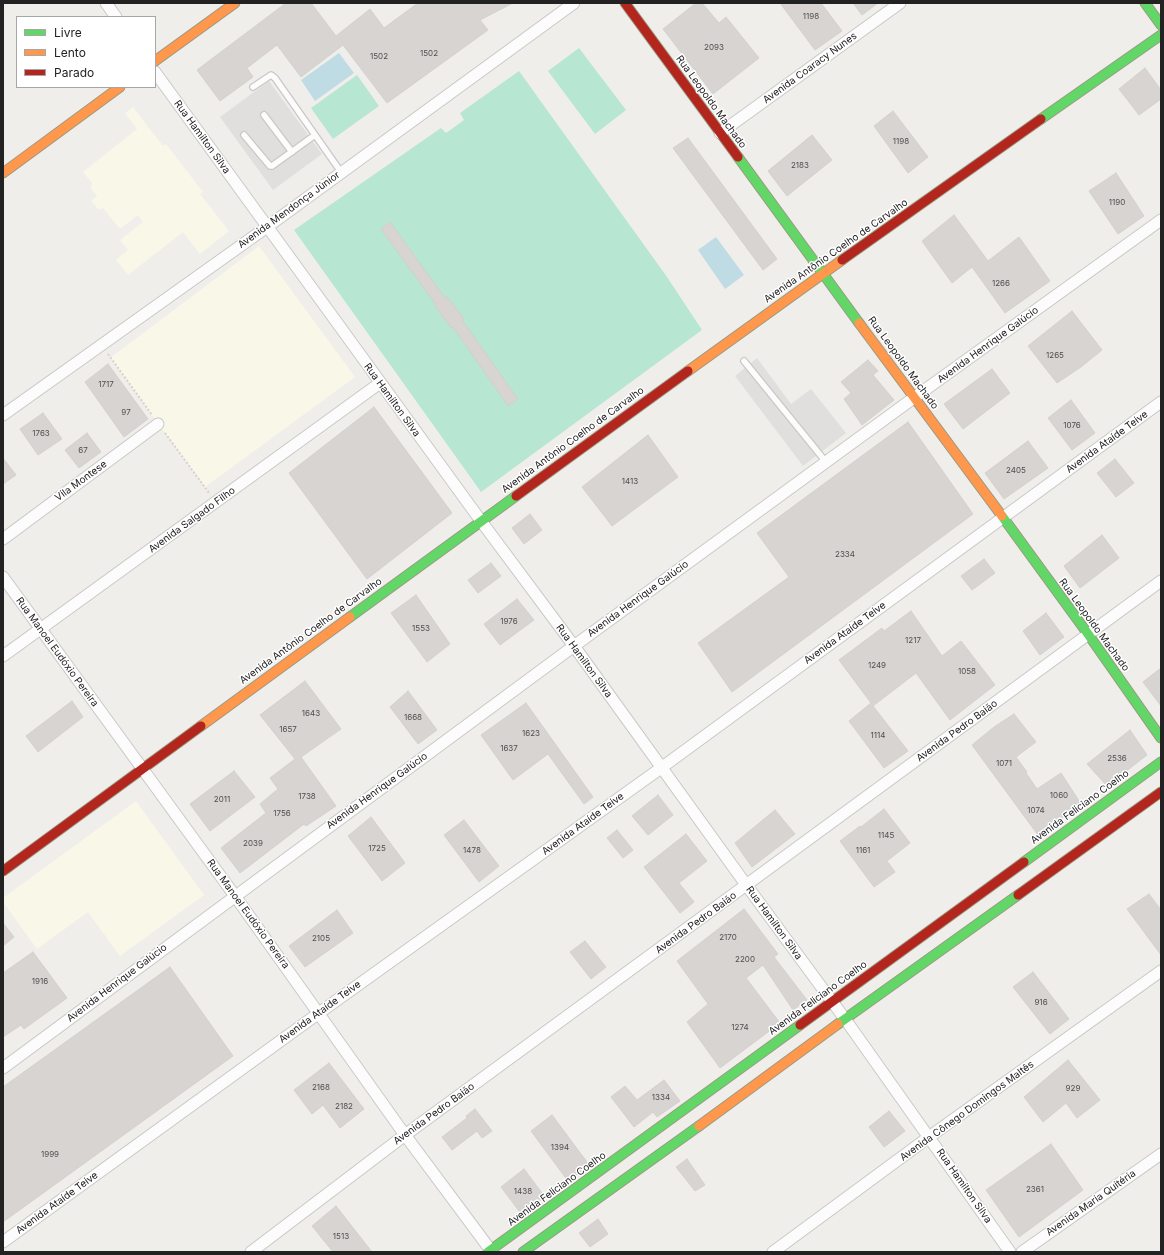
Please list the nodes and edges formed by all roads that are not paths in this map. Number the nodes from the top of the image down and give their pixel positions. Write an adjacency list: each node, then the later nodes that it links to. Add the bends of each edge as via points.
1 (106, 3): 7 (street)
2 (235, 3): 10 (street)
3 (574, 3): 19 (street, Avenida Mendonça Júnior)
4 (625, 3): 15 (street, Rua Leopoldo Machado)
5 (900, 3): 15 (street, Avenida Coaracy Nunes)
6 (1145, 3): 8 (street)
7 (115, 16)
8 (1161, 25)
9 (1161, 35): 23 (street, Avenida Antônio Coelho de Carvalho)
10 (156, 61)
11 (156, 73): 22 (street, Rua Hamilton Silva)
12 (253, 87): 17 (lane, via 272,75)
13 (119, 88): 20 (street)
14 (264, 115): 18 (lane)
15 (720, 133): 23 (street, Rua Leopoldo Machado)
16 (244, 135): 18 (lane, via 270,166)
17 (315, 135): 18 (lane); 19 (lane)
18 (292, 152)
19 (341, 172): 22 (street, Avenida Mendonça Júnior)
20 (3, 173)
21 (1161, 220): 26 (street, Avenida Henrique Galúcio)
22 (267, 226): 25 (street, Rua Hamilton Silva); 28 (street, Avenida Mendonça Júnior)
23 (823, 273): 26 (street, Rua Leopoldo Machado); 32 (street, Avenida Antônio Coelho de Carvalho)
24 (744, 361): 30 (lane)
25 (380, 383): 32 (street, Rua Hamilton Silva); 36 (street, Avenida Salgado Filho)
26 (915, 397): 30 (street, Avenida Henrique Galúcio); 31 (street, Rua Leopoldo Machado)
27 (1161, 402): 31 (street, Avenida Ataíde Teive)
28 (3, 415)
29 (158, 424): 33 (street, Vila Montese)
30 (826, 462): 38 (street, Avenida Henrique Galúcio)
31 (1003, 517): 37 (street, Rua Leopoldo Machado); 43 (street, Avenida Ataíde Teive)
32 (480, 521): 38 (street, Rua Hamilton Silva); 42 (street, Avenida Antônio Coelho de Carvalho)
33 (3, 539)
34 (3, 577): 36 (street, Rua Manoel Eudóxio Pereira)
35 (1161, 581): 37 (street, Avenida Pedro Baião)
36 (40, 629): 39 (street, Avenida Salgado Filho); 42 (street, Rua Manoel Eudóxio Pereira)
37 (1088, 634): 40 (street, Rua Leopoldo Machado); 46 (street, Avenida Pedro Baião)
38 (574, 646): 43 (street, Rua Hamilton Silva); 48 (street, Avenida Henrique Galúcio)
39 (3, 656)
40 (1161, 738)
41 (1161, 762): 47 (street, Avenida Feliciano Coelho)
42 (141, 768): 45 (street, Avenida Antônio Coelho de Carvalho); 48 (street, Rua Manoel Eudóxio Pereira)
43 (661, 768): 46 (street, Rua Hamilton Silva); 51 (street, Avenida Ataíde Teive)
44 (1161, 792): 47 (street, Avenida Feliciano Coelho)
45 (3, 871)
46 (746, 886): 50 (street, Rua Hamilton Silva); 55 (street, Avenida Pedro Baião)
47 (1010, 886): 50 (street, Avenida Feliciano Coelho); 52 (street, Avenida Feliciano Coelho)
48 (235, 896): 51 (street, Rua Manoel Eudóxio Pereira); 53 (street, Avenida Henrique Galúcio)
49 (1161, 971): 56 (street, Avenida Cônego Domingos Maltês)
50 (832, 1002): 52 (street, Rua Hamilton Silva); 54 (street, Avenida Feliciano Coelho)
51 (319, 1013): 55 (street, Rua Manoel Eudóxio Pereira); 58 (street, Avenida Ataíde Teive)
52 (844, 1019): 54 (street, Avenida Feliciano Coelho); 56 (street, Rua Hamilton Silva)
53 (3, 1068)
54 (675, 1130): 59 (street, Avenida Feliciano Coelho); 61 (street, Avenida Feliciano Coelho)
55 (405, 1135): 59 (street, Rua Manoel Eudóxio Pereira); 60 (street, Avenida Pedro Baião)
56 (929, 1137): 62 (street, Avenida Cônego Domingos Maltês); 63 (street, Rua Hamilton Silva)
57 (1161, 1154): 64 (street, Avenida Maria Quitéria)
58 (3, 1242)
59 (490, 1251)
60 (251, 1252)
61 (523, 1252)
62 (773, 1252)
63 (1010, 1252)
64 (1022, 1252)

